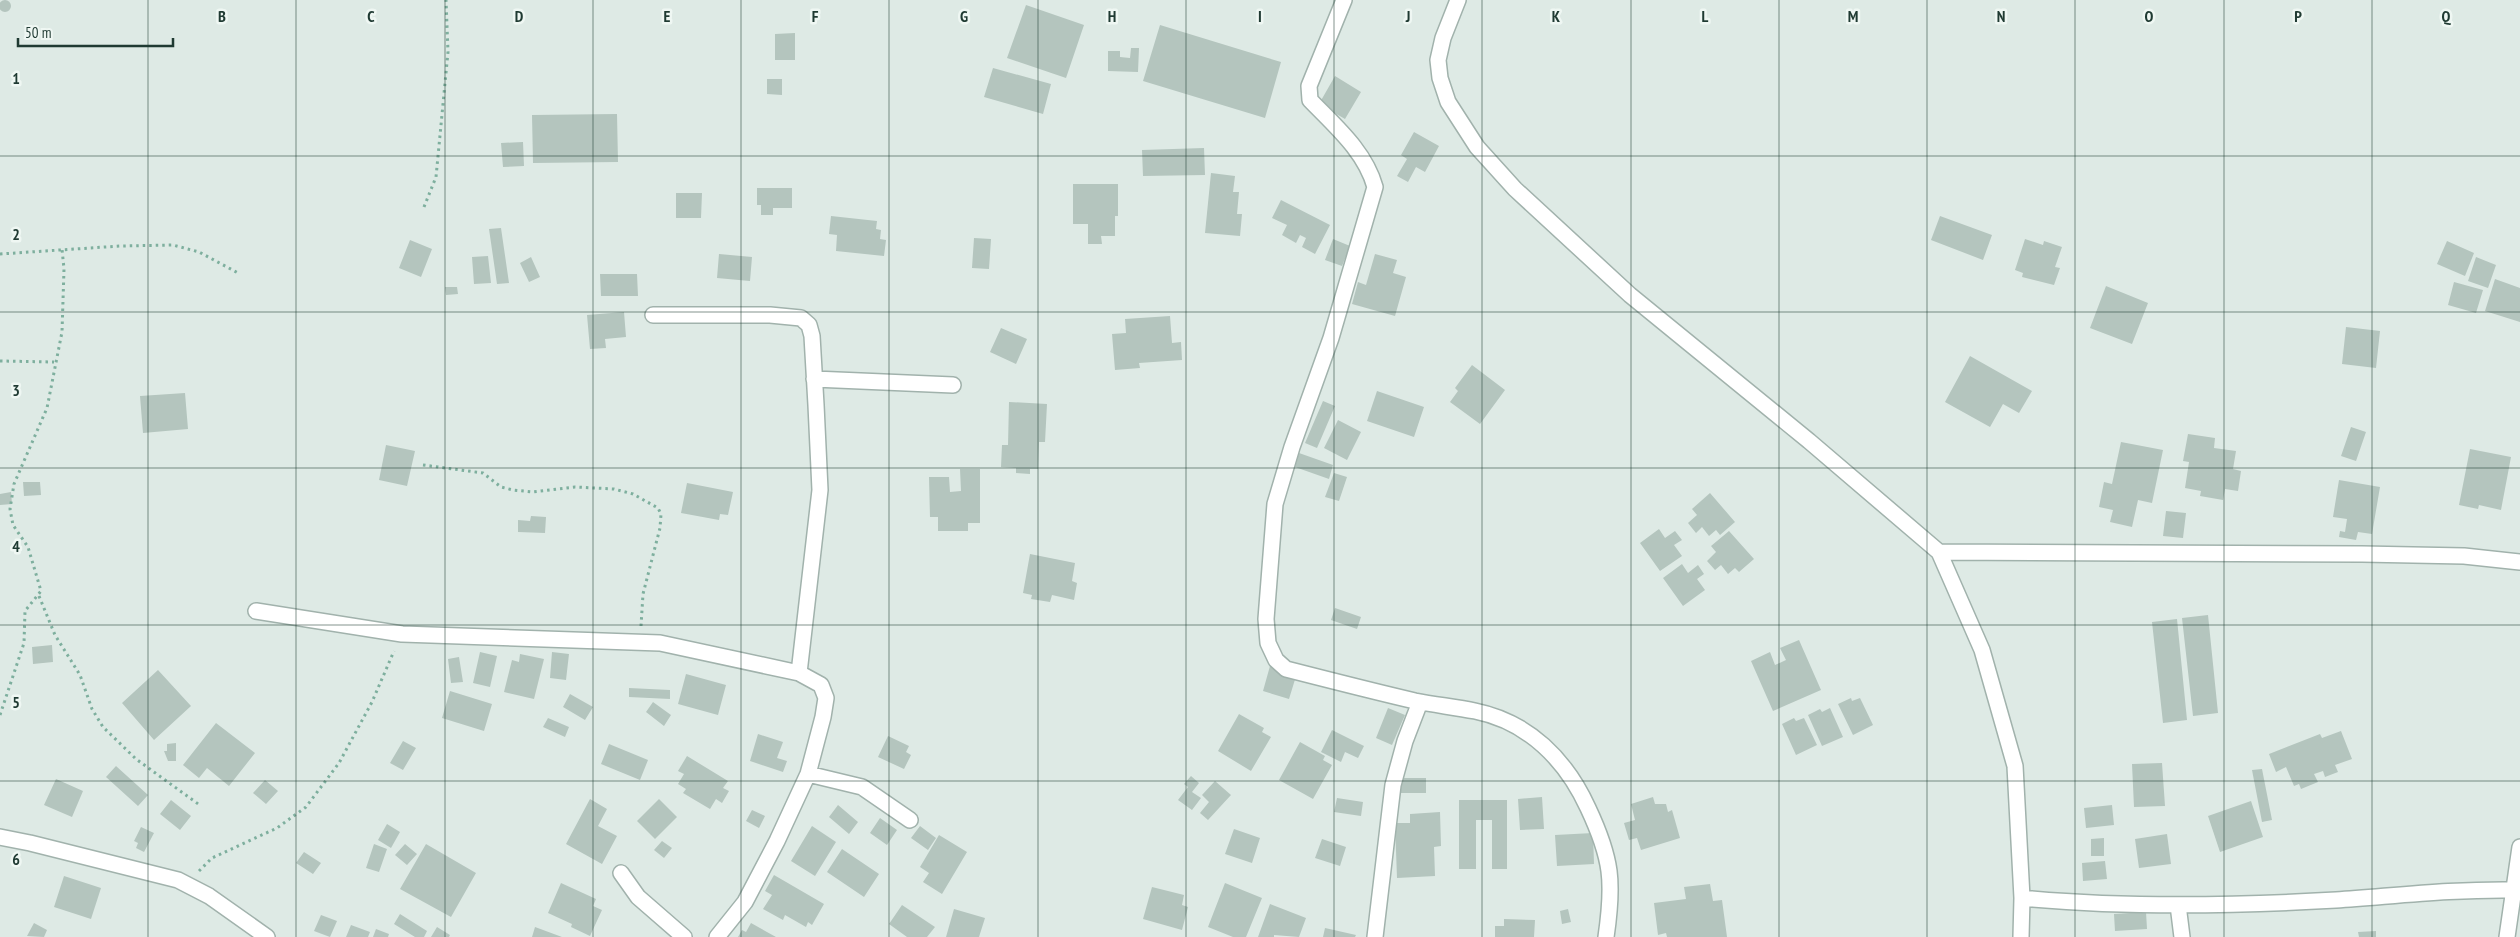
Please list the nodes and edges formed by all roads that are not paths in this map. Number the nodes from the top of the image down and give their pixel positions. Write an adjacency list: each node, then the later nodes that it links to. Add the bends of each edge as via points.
1 (1344, 0): 10 (street, via 1309,86 1309,94 1310,100 1354,146 1375,187 1331,338 1275,504 1266,619 1268,643 1276,660 1286,669)
2 (1458, 0): 6 (street, via 1443,38 1438,60 1440,78 1448,102 1477,147 1515,188 1630,294)
3 (653, 315): 4 (street, via 770,314 801,318 810,330)
4 (814, 378): 5 (street); 9 (street, via 820,490)
5 (953, 385)
6 (1939, 552): 7 (street, via 2362,554 2464,556); 17 (street, via 1982,650 2014,766)
7 (2520, 562)
8 (256, 610): 9 (street, via 402,634 660,643)
9 (798, 674): 11 (street, via 821,685 826,698)
10 (1420, 702): 22 (street, via 1404,741 1393,785); 23 (street, via 1477,711 1520,728 1553,752 1576,783 1609,859 1611,882)
11 (808, 774): 12 (street, via 862,787); 21 (street, via 744,902)
12 (910, 820)
13 (0, 837): 19 (street, via 186,884)
14 (2520, 847): 16 (street)
15 (621, 873): 20 (street, via 638,897)
16 (2514, 890): 18 (street, via 2468,889 2335,900); 26 (street)
17 (2022, 898): 18 (street, via 2125,906); 24 (street)
18 (2178, 905): 25 (street)
19 (268, 937)
20 (684, 937)
21 (717, 937)
22 (1375, 937)
23 (1606, 937)
24 (2021, 937)
25 (2182, 937)
26 (2507, 937)

